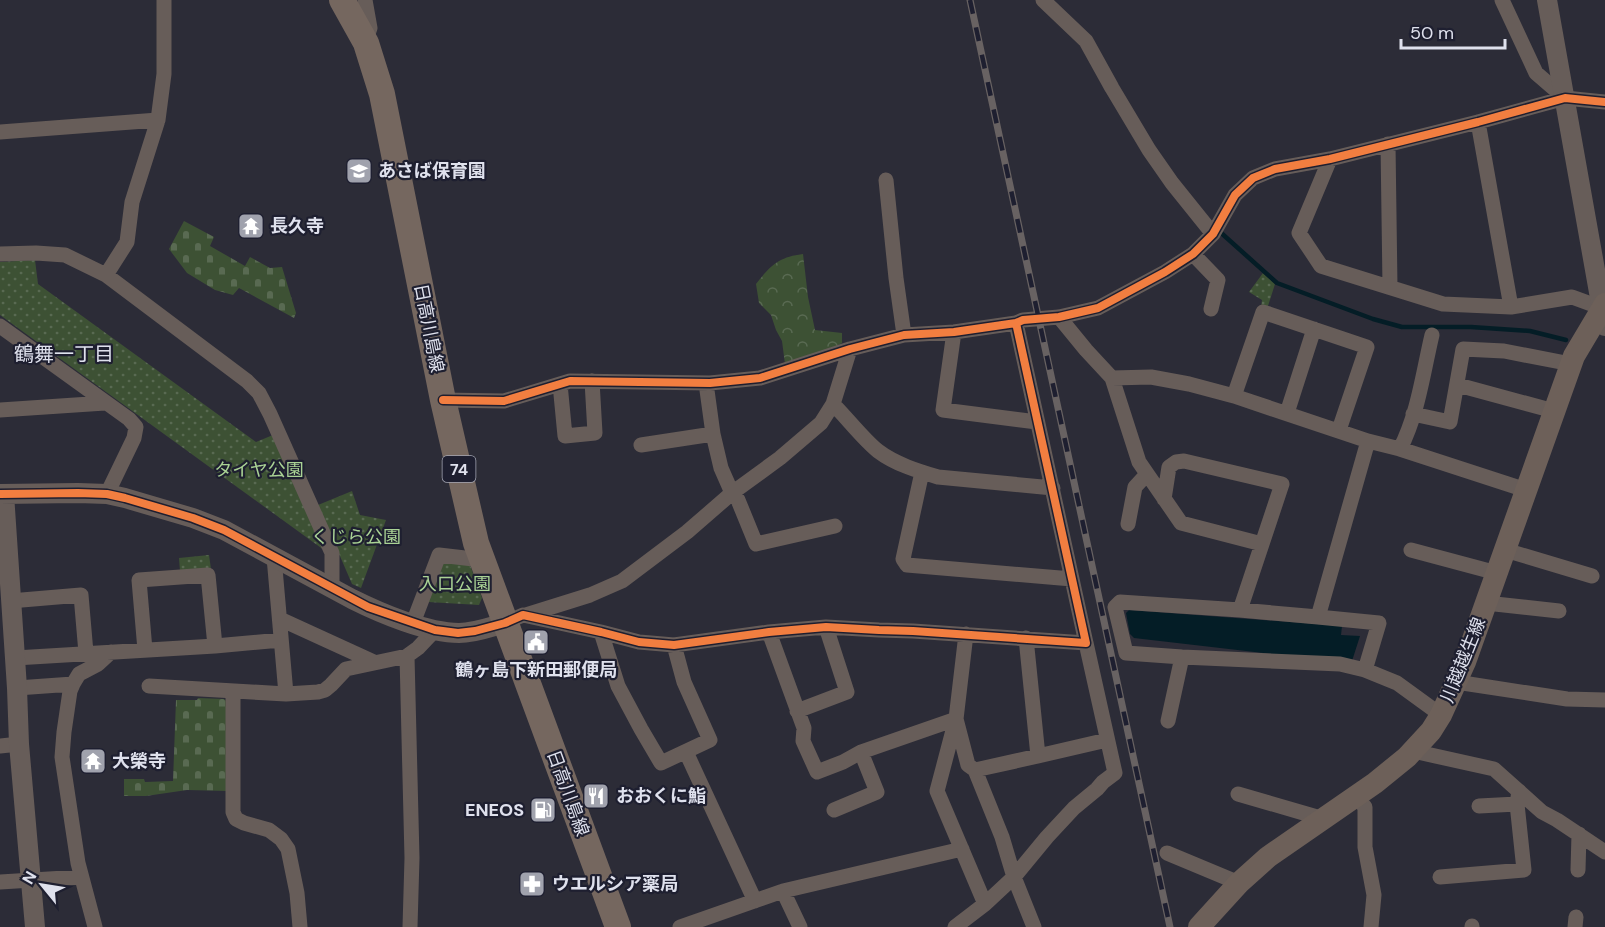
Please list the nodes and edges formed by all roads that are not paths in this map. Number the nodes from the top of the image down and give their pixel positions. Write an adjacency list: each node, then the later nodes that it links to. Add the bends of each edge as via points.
1 (164, 0): 10 (street, via 165,74)
2 (342, 0): 7 (main road, 日高川島線 / 74)
3 (365, 0): 7 (street, via 370,28)
4 (1043, 0): 16 (street, via 1086,40 1149,150)
5 (1502, 0): 8 (street, via 1536,73)
6 (1547, 0): 8 (street)
7 (366, 43): 39 (main road, 日高川島線 / 74, via 382,94)
8 (1565, 98): 9 (street); 11 (street); 23 (street)
9 (1605, 102)
10 (158, 120): 12 (street); 19 (street, via 132,202 127,242)
11 (1478, 122): 13 (street); 21 (street)
12 (0, 132)
13 (1388, 144): 14 (street); 20 (street)
14 (1330, 159): 16 (street, via 1275,169 1253,178 1235,195); 20 (street, via 1299,233 1321,266)
15 (886, 180): 29 (street)
16 (1213, 234): 18 (street)
17 (0, 254): 19 (street, via 65,255)
18 (1193, 254): 22 (street, via 1218,280); 24 (street, via 1098,308)
19 (106, 275): 70 (street, via 259,393 332,553)
20 (1390, 287): 21 (street, via 1443,304)
21 (1511, 307): 23 (street, via 1572,297)
22 (1211, 309)
23 (1604, 313): 32 (main road, 川越越生線)
24 (1059, 316): 25 (street); 33 (street)
25 (1016, 323): 28 (street); 46 (street)
26 (1314, 329): 38 (street, via 1263,312); 44 (street); 47 (street, via 1367,347)
27 (2, 330): 40 (street)
28 (954, 332): 29 (street); 46 (street, via 943,410)
29 (904, 334): 31 (street)
30 (1432, 335): 45 (street)
31 (849, 349): 35 (street, via 760,378); 41 (street)
32 (1571, 364): 37 (street, via 1504,351 1463,349); 43 (main road, 川越越生線)
33 (1112, 378): 38 (street, via 1151,377); 53 (street, via 1139,462)
34 (592, 381): 35 (street); 36 (street); 36 (street, via 595,433 565,436)
35 (706, 383): 48 (street)
36 (560, 384): 39 (street, via 504,401)
37 (1458, 385): 43 (street); 45 (street, via 1450,422)
38 (1234, 396): 44 (street)
39 (443, 399): 66 (main road, 日高川島線 / 74)
40 (105, 403): 42 (street); 58 (street, via 136,427)
41 (833, 404): 52 (street, via 879,451); 56 (street, via 820,423)
42 (0, 410)
43 (1554, 411): 55 (main road, 川越越生線)
44 (1287, 413): 47 (street)
45 (1413, 414): 51 (street)
46 (1037, 422): 54 (street)
47 (1339, 430): 49 (street)
48 (713, 434): 50 (street); 56 (street, via 720,468)
49 (1368, 441): 51 (street); 75 (street)
50 (641, 445)
51 (1400, 449): 55 (street)
52 (922, 472): 54 (street, via 938,477); 69 (street, via 903,559 907,565)
53 (1147, 474): 59 (street); 60 (street, via 1135,487)
54 (1053, 488): 69 (street)
55 (1526, 490): 64 (main road, 川越越生線)
56 (732, 493): 61 (street, via 756,544); 77 (street, via 622,581)
57 (2, 494): 58 (street); 71 (street)
58 (107, 494): 65 (street, via 194,518)
59 (1164, 499): 62 (street, via 1181,523); 62 (street, via 1169,467 1176,462 1282,484)
60 (1128, 524)
61 (835, 526)
62 (1262, 544): 73 (street)
63 (1411, 550): 67 (street)
64 (1505, 550): 67 (main road, 川越越生線); 68 (street)
65 (274, 557): 70 (street); 76 (street)
66 (482, 560): 77 (main road, 日高川島線 / 74); 78 (street, via 439,555)
67 (1497, 573): 72 (main road, 川越越生線)
68 (1592, 576)
69 (1072, 579): 86 (street)
70 (332, 588): 78 (street, via 368,607)
71 (10, 601): 91 (street, via 81,595); 94 (street)
72 (1486, 603): 74 (street); 97 (main road, 川越越生線)
73 (1240, 610): 75 (street); 93 (street, via 1120,602 1115,607 1126,653)
74 (1559, 610)
75 (1318, 617): 96 (street, via 1379,623)
76 (280, 619): 85 (street); 95 (street)
77 (514, 619): 80 (street, via 475,631); 81 (street); 139 (main road, 日高川島線 / 74)
78 (413, 623): 80 (street)
79 (826, 627): 82 (street); 83 (street); 104 (street, via 847,692)
80 (435, 630): 92 (street)
81 (601, 632): 87 (street, via 639,642); 111 (street, via 618,686 661,763)
82 (769, 632): 87 (street); 104 (street)
83 (966, 634): 84 (street); 106 (street)
84 (1026, 638): 86 (street); 113 (street)
85 (281, 640): 88 (street); 102 (street)
86 (1086, 643): 108 (street)
87 (674, 645): 111 (street, via 684,682 710,740)
88 (215, 646): 89 (street); 89 (street, via 208,575 139,580)
89 (145, 650): 90 (street)
90 (111, 652): 91 (street); 98 (street, via 79,674)
91 (86, 653): 94 (street)
92 (407, 656): 95 (street); 138 (street)
93 (1182, 657): 96 (street, via 1340,664); 107 (street)
94 (15, 658): 100 (street)
95 (374, 662): 102 (street, via 346,669 325,690)
96 (1365, 670): 105 (street, via 1397,683)
97 (1456, 682): 103 (street, via 1567,699); 105 (main road, 川越越生線)
98 (73, 684): 100 (street); 126 (street, via 63,757)
99 (149, 686): 101 (street)
100 (17, 688): 109 (street)
101 (233, 692): 102 (street); 137 (street, via 233,812 236,819 281,838 288,849)
102 (286, 694)
103 (1605, 699)
104 (797, 711): 112 (street, via 804,728 803,741 817,772)
105 (1441, 715): 110 (main road, 川越越生線)
106 (956, 719): 112 (street); 114 (street, via 968,765); 122 (street, via 937,791)
107 (1168, 722)
108 (1107, 740): 113 (street); 127 (street, via 1114,773 1074,808)
109 (10, 745): 129 (street)
110 (1413, 751): 116 (main road, 川越越生線); 117 (street, via 1494,769)
111 (686, 752): 133 (street)
112 (861, 752): 119 (street, via 877,792)
113 (1038, 756): 114 (street)
114 (975, 771): 127 (street)
115 (1238, 794): 120 (street)
116 (1356, 796): 120 (main road, 川越越生線); 145 (street, via 1365,807 1365,847 1374,895)
117 (1518, 797): 118 (street); 121 (street); 128 (street, via 1524,870)
118 (1479, 806)
119 (834, 810)
120 (1324, 819): 131 (main road, 川越越生線, via 1268,857)
121 (1579, 834): 123 (street); 125 (street)
122 (962, 849): 132 (street); 134 (street)
123 (1605, 852)
124 (1167, 853): 131 (street)
125 (1578, 870)
126 (81, 877): 129 (street); 136 (street)
127 (1014, 877): 134 (street); 143 (street)
128 (1440, 877)
129 (31, 881): 130 (street); 135 (street)
130 (0, 882)
131 (1239, 884): 144 (main road, 川越越生線)
132 (783, 891): 133 (street); 141 (street)
133 (755, 901): 140 (street)
134 (984, 904): 142 (street)
135 (35, 927)
136 (95, 927)
137 (300, 927)
138 (410, 927)
139 (618, 927)
140 (680, 927)
141 (800, 927)
142 (955, 927)
143 (1034, 927)
144 (1199, 927)
145 (1371, 927)

